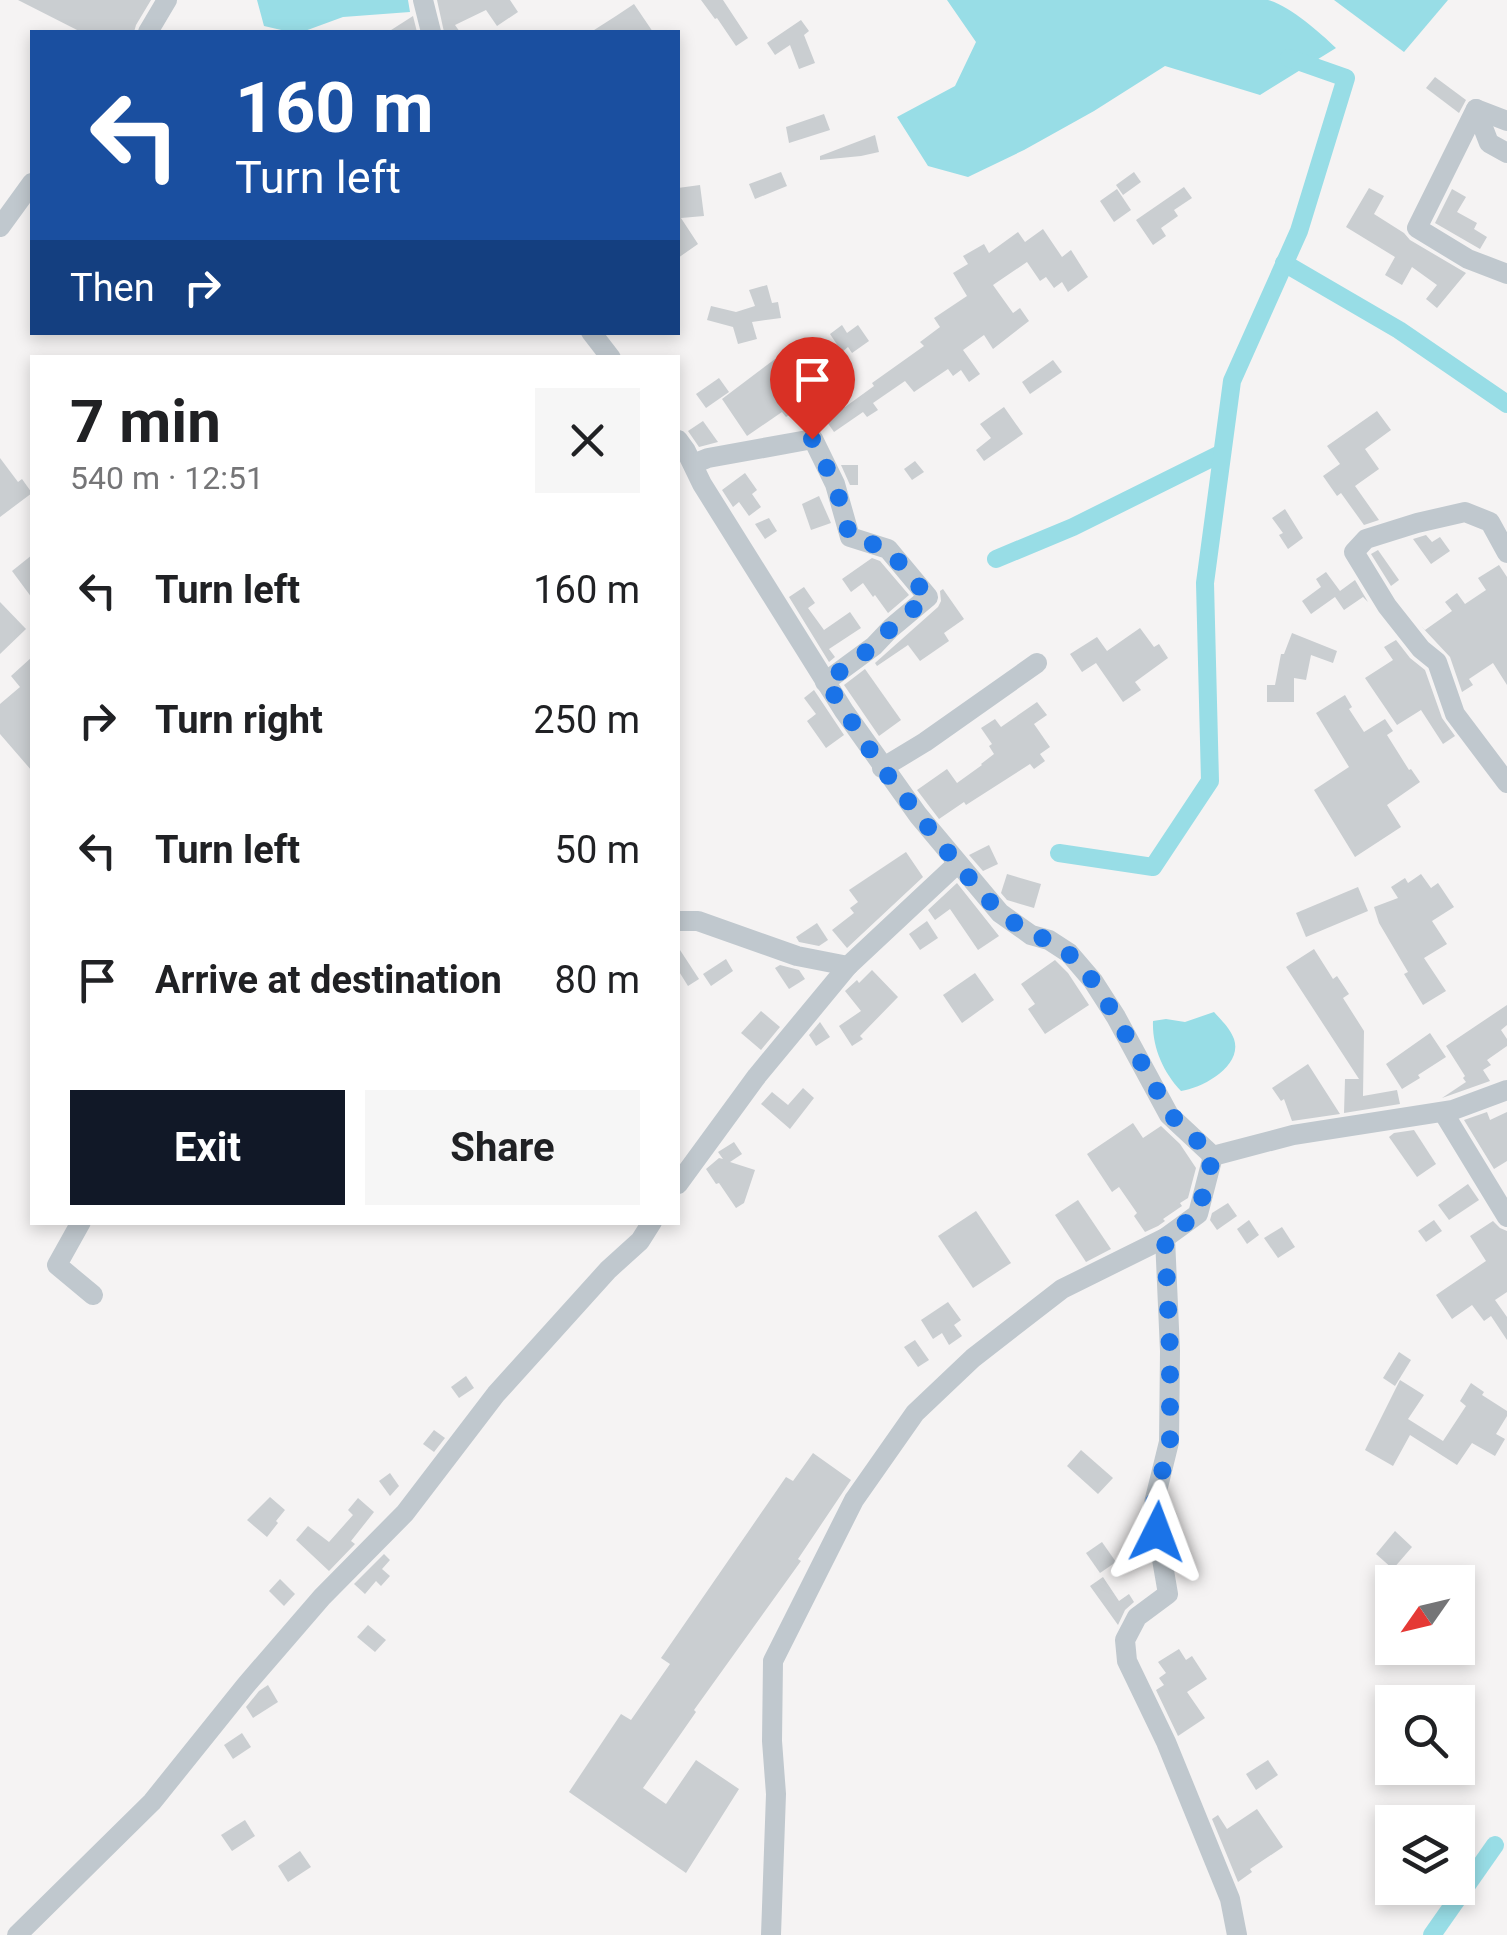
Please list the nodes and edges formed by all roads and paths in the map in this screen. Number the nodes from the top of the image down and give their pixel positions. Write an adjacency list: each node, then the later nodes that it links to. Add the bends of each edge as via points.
1 (167, 0): 3 (street)
2 (423, 0): 4 (street)
3 (149, 30)
4 (430, 30)
5 (1476, 109): 6 (street); 7 (street, via 1489,143); 10 (street, via 1417,228)
6 (1507, 121)
7 (1507, 154)
8 (30, 186): 9 (street)
9 (0, 227)
10 (1507, 274)
11 (593, 335): 12 (street)
12 (609, 355)
13 (680, 443): 14 (street)
14 (692, 464): 17 (street); 17 (street, via 812,439 835,484 850,537 888,549 928,597)
15 (1507, 553): 19 (street, via 1490,522 1465,512 1366,540 1354,552 1387,606 1437,662 1454,714)
16 (1037, 663): 18 (street)
17 (826, 682): 18 (street)
18 (882, 768): 20 (street)
19 (1507, 782)
20 (957, 864): 22 (street); 25 (street, via 1000,913 1068,953 1093,981 1170,1114)
21 (680, 920): 22 (street)
22 (848, 966): 26 (street)
23 (1507, 1090): 24 (street)
24 (1442, 1112): 25 (street, via 1293,1135); 27 (street)
25 (1213, 1156): 30 (street, via 1198,1214)
26 (680, 1181)
27 (1507, 1217)
28 (79, 1225): 31 (street, via 57,1265)
29 (650, 1225): 32 (street, via 496,1394 405,1513 322,1598 152,1802)
30 (1165, 1238): 33 (street, via 1062,1289 973,1358 914,1413 854,1500 774,1661); 34 (street, via 1170,1442 1153,1506 1168,1594 1137,1618 1125,1640 1127,1661 1230,1899)
31 (93, 1295)
32 (17, 1935)
33 (771, 1935)
34 (1237, 1935)

